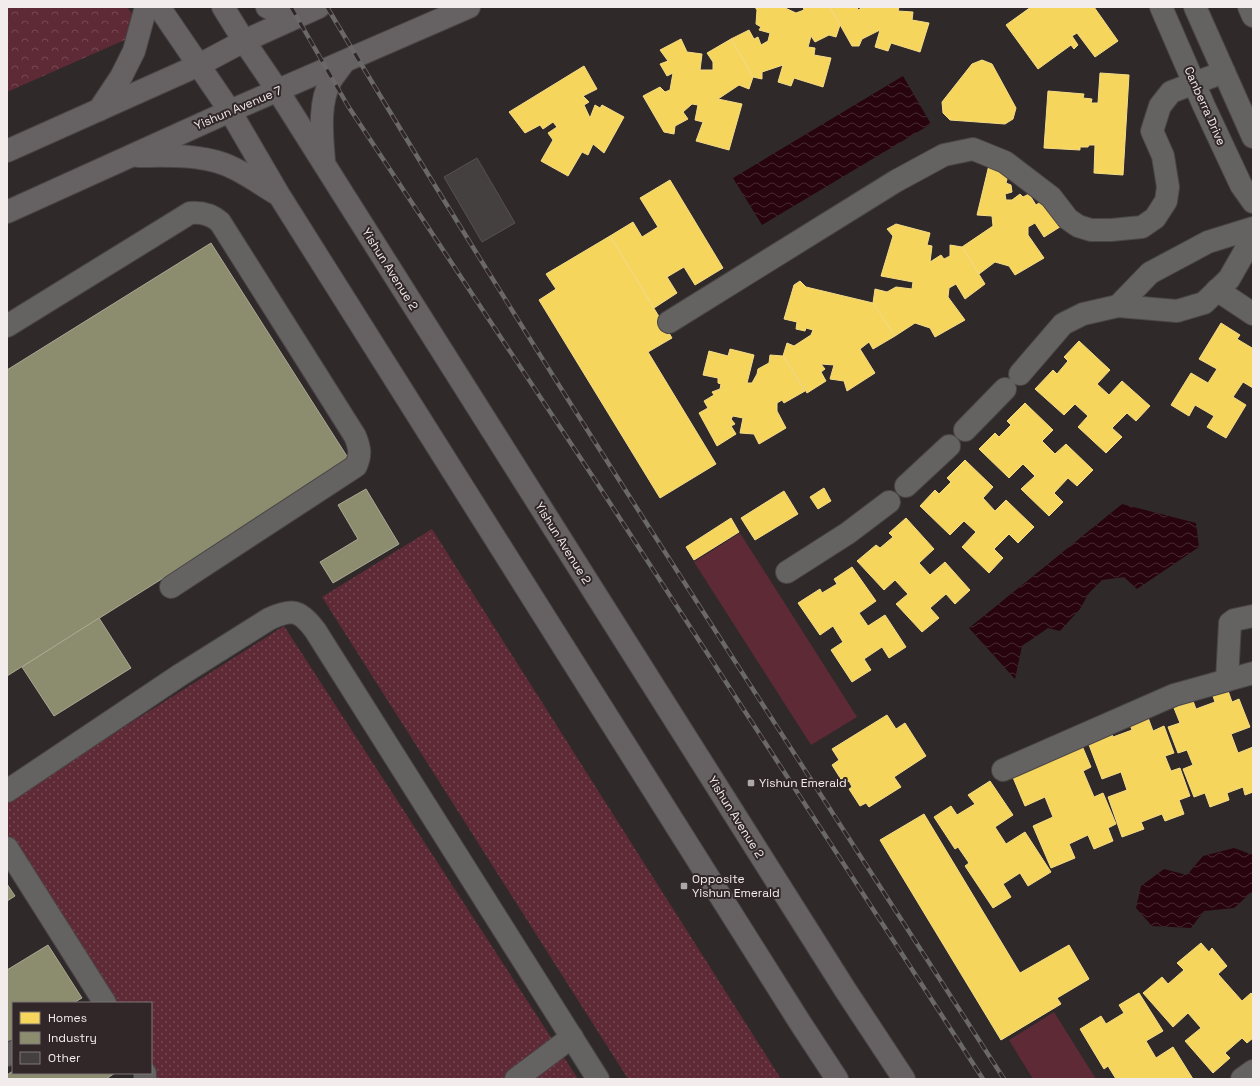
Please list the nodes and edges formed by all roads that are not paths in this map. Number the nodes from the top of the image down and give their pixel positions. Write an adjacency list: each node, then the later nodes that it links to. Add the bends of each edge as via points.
1 (146, 7): 18 (main road, via 134,51)
2 (159, 7): 14 (main road)
3 (223, 7): 12 (main road, Yishun Avenue 2)
4 (267, 7): 5 (main road, via 275,10)
5 (292, 7)
6 (319, 7): 12 (main road)
7 (469, 7): 13 (main road, Yishun Avenue 7)
8 (1249, 7): 11 (street)
9 (1198, 8): 10 (street); 15 (street)
10 (1163, 11): 16 (street, Canberra Drive)
11 (1253, 16)
12 (244, 41): 14 (main road); 17 (main road, Yishun Avenue 2)
13 (344, 62): 17 (main road, Yishun Avenue 7); 23 (main road, via 331,80 326,93 322,136)
14 (199, 65): 18 (main road); 19 (main road)
15 (1224, 72): 16 (street); 20 (street)
16 (1195, 84): 25 (street, Canberra Drive, via 1241,185); 31 (street, via 1171,92 1160,106 1152,131 1163,156 1168,187 1166,201 1155,218 1142,227 1091,230 1078,226 1068,219 1051,197 1005,162 973,149 944,155 896,181)
17 (278, 91): 19 (main road, Yishun Avenue 7); 23 (main road, Yishun Avenue 2)
18 (99, 110): 21 (main road)
19 (230, 111): 22 (main road, Yishun Avenue 7); 24 (main road)
20 (1253, 137)
21 (7, 151)
22 (129, 156): 24 (main road, via 183,156 222,164); 26 (main road, Yishun Avenue 7)
23 (324, 164): 51 (main road, Yishun Avenue 2)
24 (279, 195): 50 (main road, via 798,1021)
25 (1253, 202)
26 (7, 212)
27 (1252, 229): 28 (street, via 1245,251 1229,280); 29 (street, via 1208,242 1150,273)
28 (1218, 290): 29 (street, via 1204,303 1177,311); 30 (street)
29 (1118, 306): 33 (street, via 1083,314 1063,324 1013,382)
30 (1253, 314)
31 (669, 322)
32 (7, 326): 38 (street, via 190,213 206,214 220,222 355,436 360,456 356,466)
33 (965, 430)
34 (949, 446): 35 (street)
35 (906, 486)
36 (889, 502): 37 (street, via 848,533)
37 (787, 572)
38 (171, 587)
39 (1253, 616): 41 (street, via 1234,620 1230,624)
40 (1253, 674): 41 (street)
41 (1227, 680): 42 (street, via 1174,695)
42 (1003, 770)
43 (7, 791): 46 (street, via 180,675 269,619 284,612 294,612 306,618 315,630)
44 (7, 848): 45 (street)
45 (98, 1001)
46 (572, 1037): 48 (street); 49 (street)
47 (1253, 1071): 52 (street)
48 (516, 1079)
49 (598, 1079)
50 (837, 1079)
51 (904, 1079)
52 (1242, 1079)

